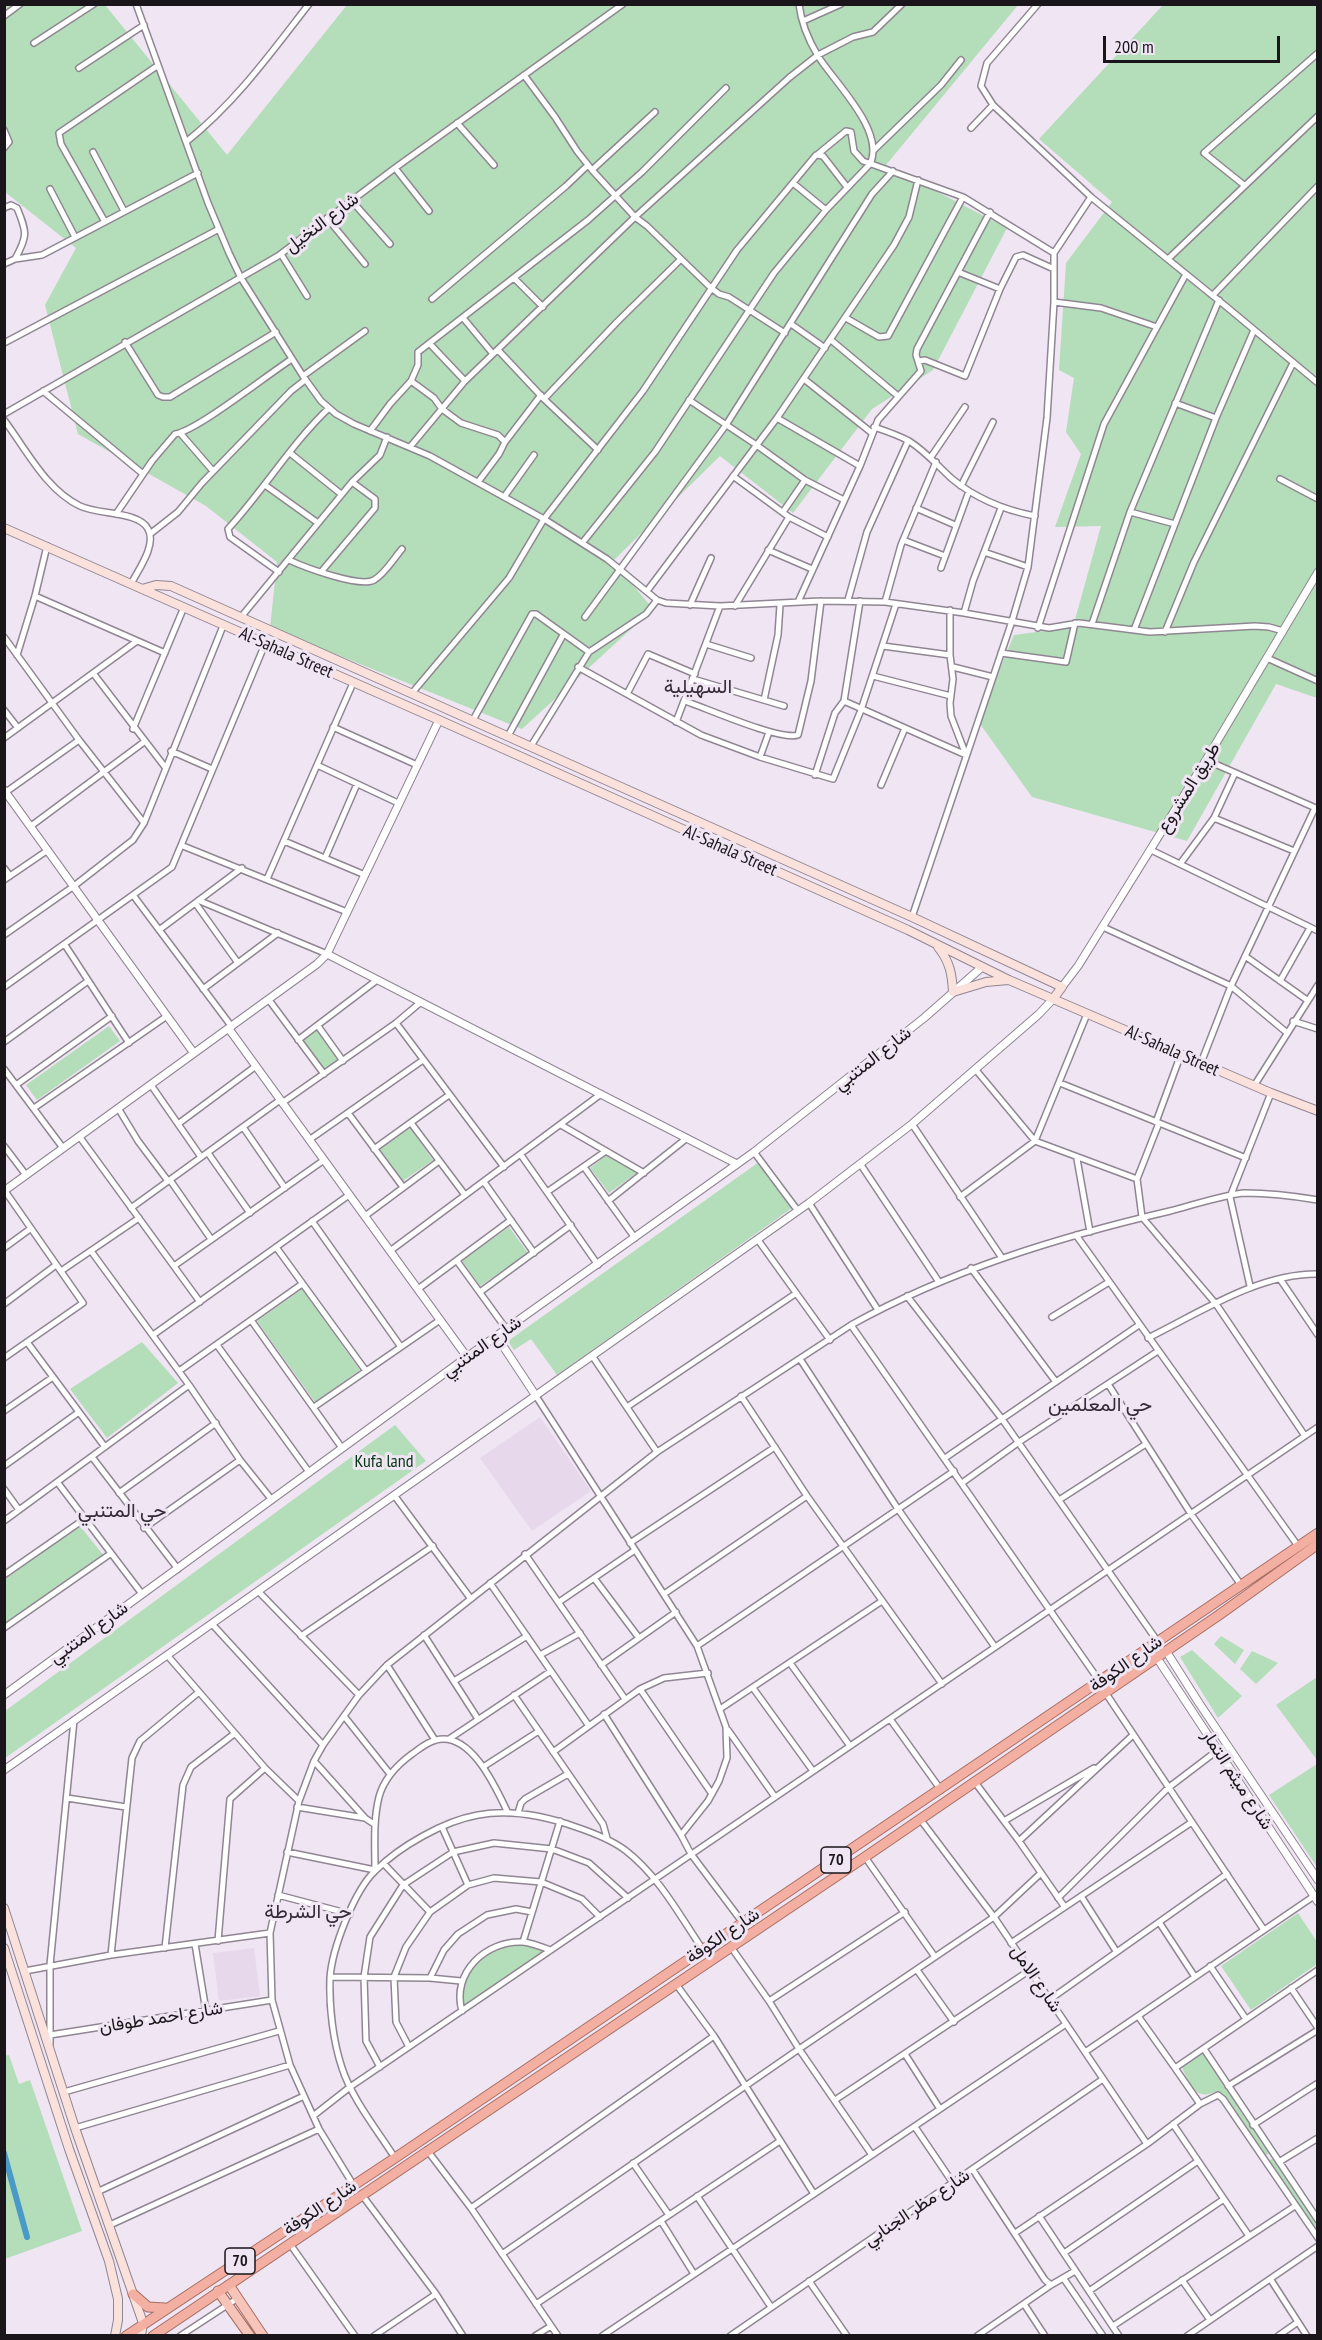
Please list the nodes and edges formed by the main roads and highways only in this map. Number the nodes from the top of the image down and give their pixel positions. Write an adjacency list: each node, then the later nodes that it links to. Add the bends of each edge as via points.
1 (4, 528): 2 (main road, Al-Sahala Street)
2 (142, 589): 3 (main road, Al-Sahala Street, via 171,586); 4 (main road, Al-Sahala Street)
3 (681, 814): 4 (main road); 7 (main road, Al-Sahala Street)
4 (675, 827): 5 (main road, Al-Sahala Street)
5 (937, 945): 6 (main road, Al-Sahala Street); 6 (main road, via 947,958 953,992)
6 (1009, 980): 8 (main road, Al-Sahala Street)
7 (1062, 987): 8 (main road, طريق المشروع)
8 (1053, 999): 9 (main road, Al-Sahala Street)
9 (1317, 1111)
10 (1317, 1533): 12 (highway, شارع الكوفة / 70)
11 (1317, 1544): 13 (highway, شارع الكوفة / 70)
12 (1212, 1605): 13 (highway, via 1212,1612); 14 (highway, شارع الكوفة / 70)
13 (1219, 1615): 15 (highway, شارع الكوفة / 70)
14 (1190, 1619): 15 (highway, via 1197,1622); 16 (highway, شارع الكوفة / 70)
15 (1196, 1629): 17 (highway, شارع الكوفة / 70)
16 (904, 1815): 17 (highway, via 904,1823); 18 (highway, شارع الكوفة / 70)
17 (910, 1825): 19 (highway, شارع الكوفة / 70)
18 (881, 1830): 19 (highway, via 888,1832); 24 (highway, شارع الكوفة / 70)
19 (889, 1839): 25 (highway, شارع الكوفة / 70)
20 (4, 1908): 22 (main road)
21 (4, 1948): 23 (main road)
22 (32, 1993): 23 (main road, via 29,1998); 28 (main road)
23 (21, 1997): 29 (main road)
24 (590, 2025): 25 (highway, via 575,2041 578,2046); 26 (highway, شارع الكوفة / 70)
25 (585, 2044): 27 (highway, شارع الكوفة / 70)
26 (552, 2050): 27 (highway, via 561,2054); 33 (highway, شارع الكوفة / 70)
27 (542, 2072): 30 (highway, شارع الكوفة / 70)
28 (127, 2276): 29 (main road, via 121,2283); 32 (main road)
29 (114, 2279): 37 (main road, via 119,2310)
30 (229, 2285): 31 (highway, شارع الكوفة / 70); 42 (main road)
31 (219, 2291): 34 (highway, شارع الكوفة / 70); 41 (main road)
32 (133, 2294): 35 (highway, via 148,2307); 36 (main road)
33 (191, 2294): 34 (highway, via 194,2301); 35 (highway, شارع الكوفة / 70)
34 (202, 2303): 40 (highway, شارع الكوفة / 70)
35 (167, 2308): 36 (highway, شارع الكوفة / 70)
36 (143, 2323): 38 (highway, شارع الكوفة / 70); 39 (main road)
37 (115, 2336)
38 (126, 2336)
39 (141, 2336)
40 (153, 2336)
41 (250, 2336)
42 (263, 2336)

